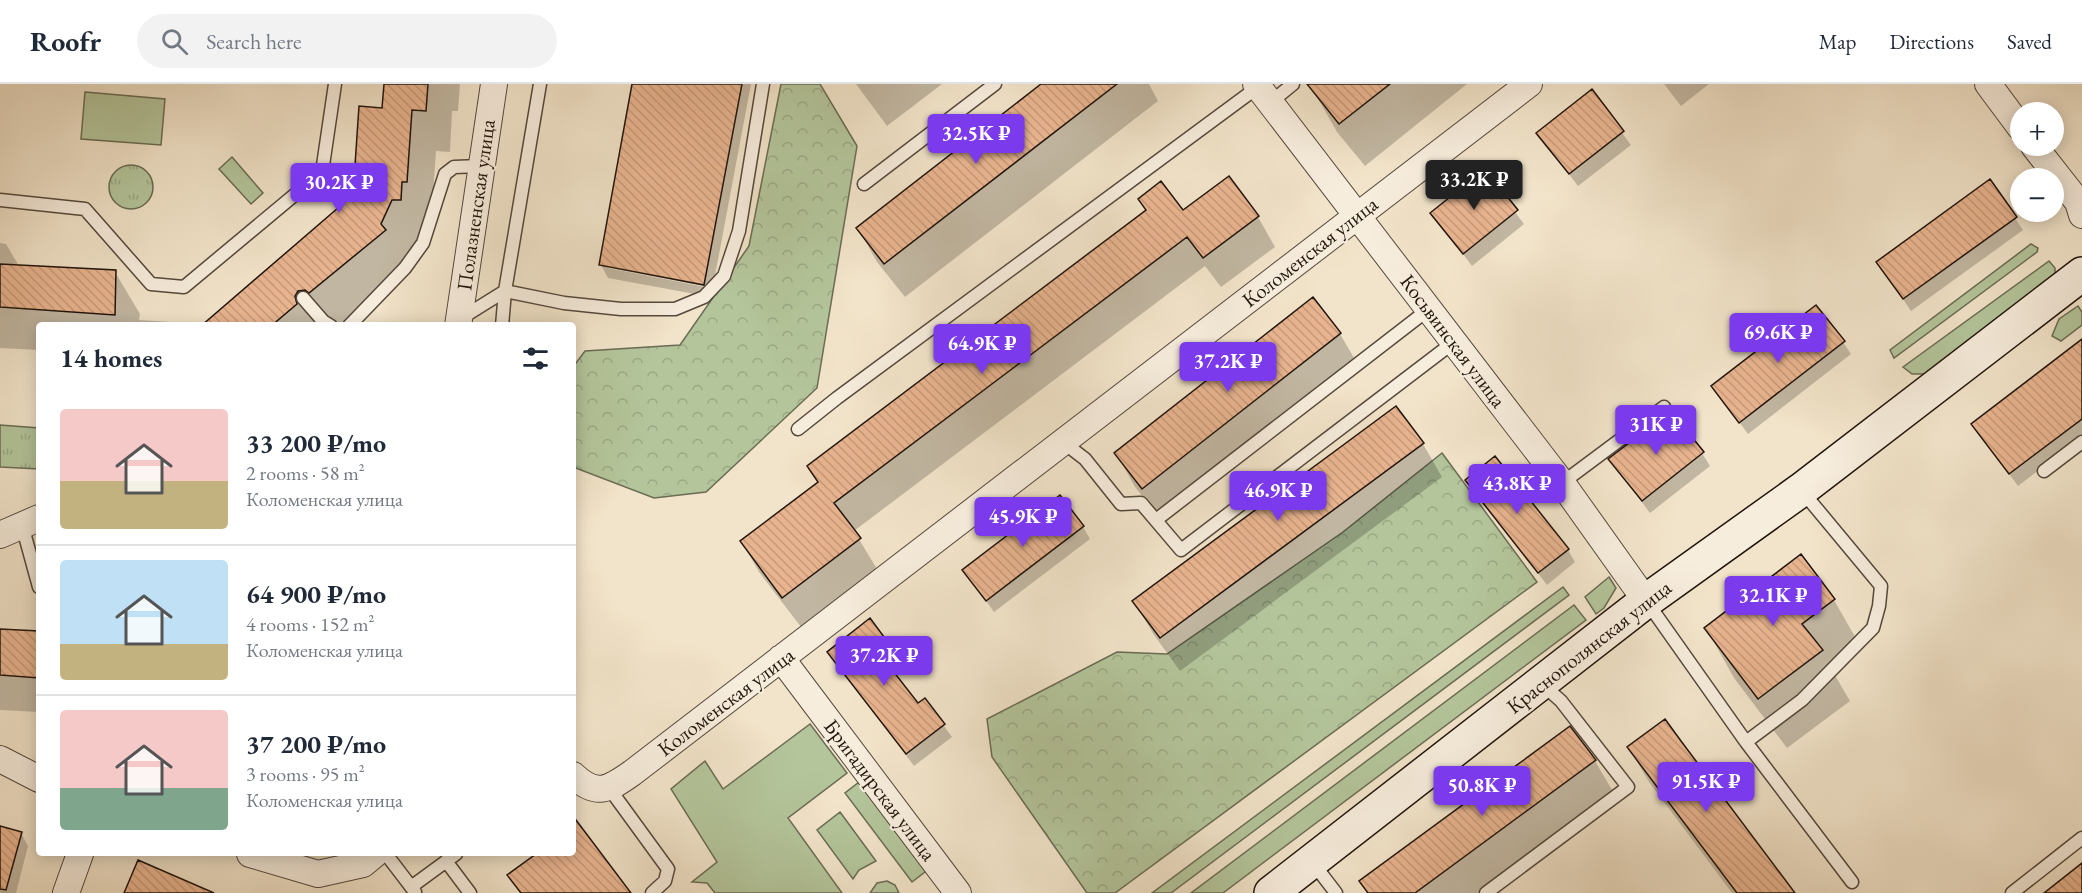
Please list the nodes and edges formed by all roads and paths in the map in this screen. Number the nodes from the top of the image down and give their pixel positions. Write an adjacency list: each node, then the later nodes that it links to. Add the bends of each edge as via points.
1 (335, 84): 14 (lane, via 322,171 184,287 151,284 85,209)
2 (494, 84): 12 (street, Полазненская улица)
3 (540, 84): 18 (lane)
4 (763, 84): 18 (lane, via 739,231 724,276 704,297 675,309 621,309)
5 (995, 84): 13 (lane)
6 (1293, 84): 9 (lane)
7 (1529, 84): 16 (street, Коломенская улица)
8 (1988, 84): 10 (street)
9 (1262, 91): 16 (street, Косьвинская улица); 28 (lane)
10 (2010, 114)
11 (2042, 156): 15 (street, via 2078,202)
12 (481, 166): 22 (lane, via 454,167 445,174 423,243 405,268); 23 (street, Полазненская улица)
13 (864, 184)
14 (0, 200)
15 (2082, 215)
16 (1358, 216): 20 (street, Косьвинская улица); 29 (street, Коломенская улица)
17 (2082, 274): 33 (main road, Краснополянская улица)
18 (505, 291): 24 (lane); 25 (lane)
19 (303, 298): 21 (lane)
20 (1429, 309): 26 (street, Косьвинская улица); 34 (lane)
21 (325, 322)
22 (353, 322)
23 (459, 322)
24 (460, 322)
25 (502, 322)
26 (1454, 342): 32 (street, Косьвинская улица); 34 (lane, via 1181,550)
27 (1664, 407): 32 (lane)
28 (798, 429)
29 (1064, 442): 34 (lane, via 1085,459 1121,504 1141,503); 38 (street, Коломенская улица)
30 (2082, 442): 31 (lane)
31 (2044, 471)
32 (1562, 483): 37 (street, Косьвинская улица)
33 (1801, 490): 37 (main road, Краснополянская улица); 40 (lane, via 1881,586 1880,606 1873,628 1850,653 1802,700)
34 (1156, 520)
35 (20, 526): 36 (lane)
36 (36, 577)
37 (1646, 601): 39 (main road, Краснополянская улица); 40 (lane)
38 (781, 658): 44 (street, Коломенская улица); 57 (street, Бригадирская улица)
39 (1541, 683): 51 (main road, Краснополянская улица); 60 (lane, via 1561,701 1628,787)
40 (1746, 742): 52 (lane)
41 (0, 759): 42 (street)
42 (36, 777)
43 (576, 778): 44 (street, via 585,786)
44 (609, 788): 56 (lane, via 668,869 665,881)
45 (2082, 838): 61 (lane)
46 (79, 856): 54 (street)
47 (257, 856): 48 (street, via 318,874 363,864)
48 (373, 856)
49 (388, 856): 53 (lane)
50 (451, 857): 53 (lane); 55 (lane)
51 (1312, 863): 58 (main road, Краснополянская улица); 59 (lane)
52 (1852, 882)
53 (414, 890)
54 (66, 893)
55 (470, 893)
56 (652, 893)
57 (958, 893)
58 (1271, 893)
59 (1336, 893)
60 (1486, 893)
61 (2012, 893)

